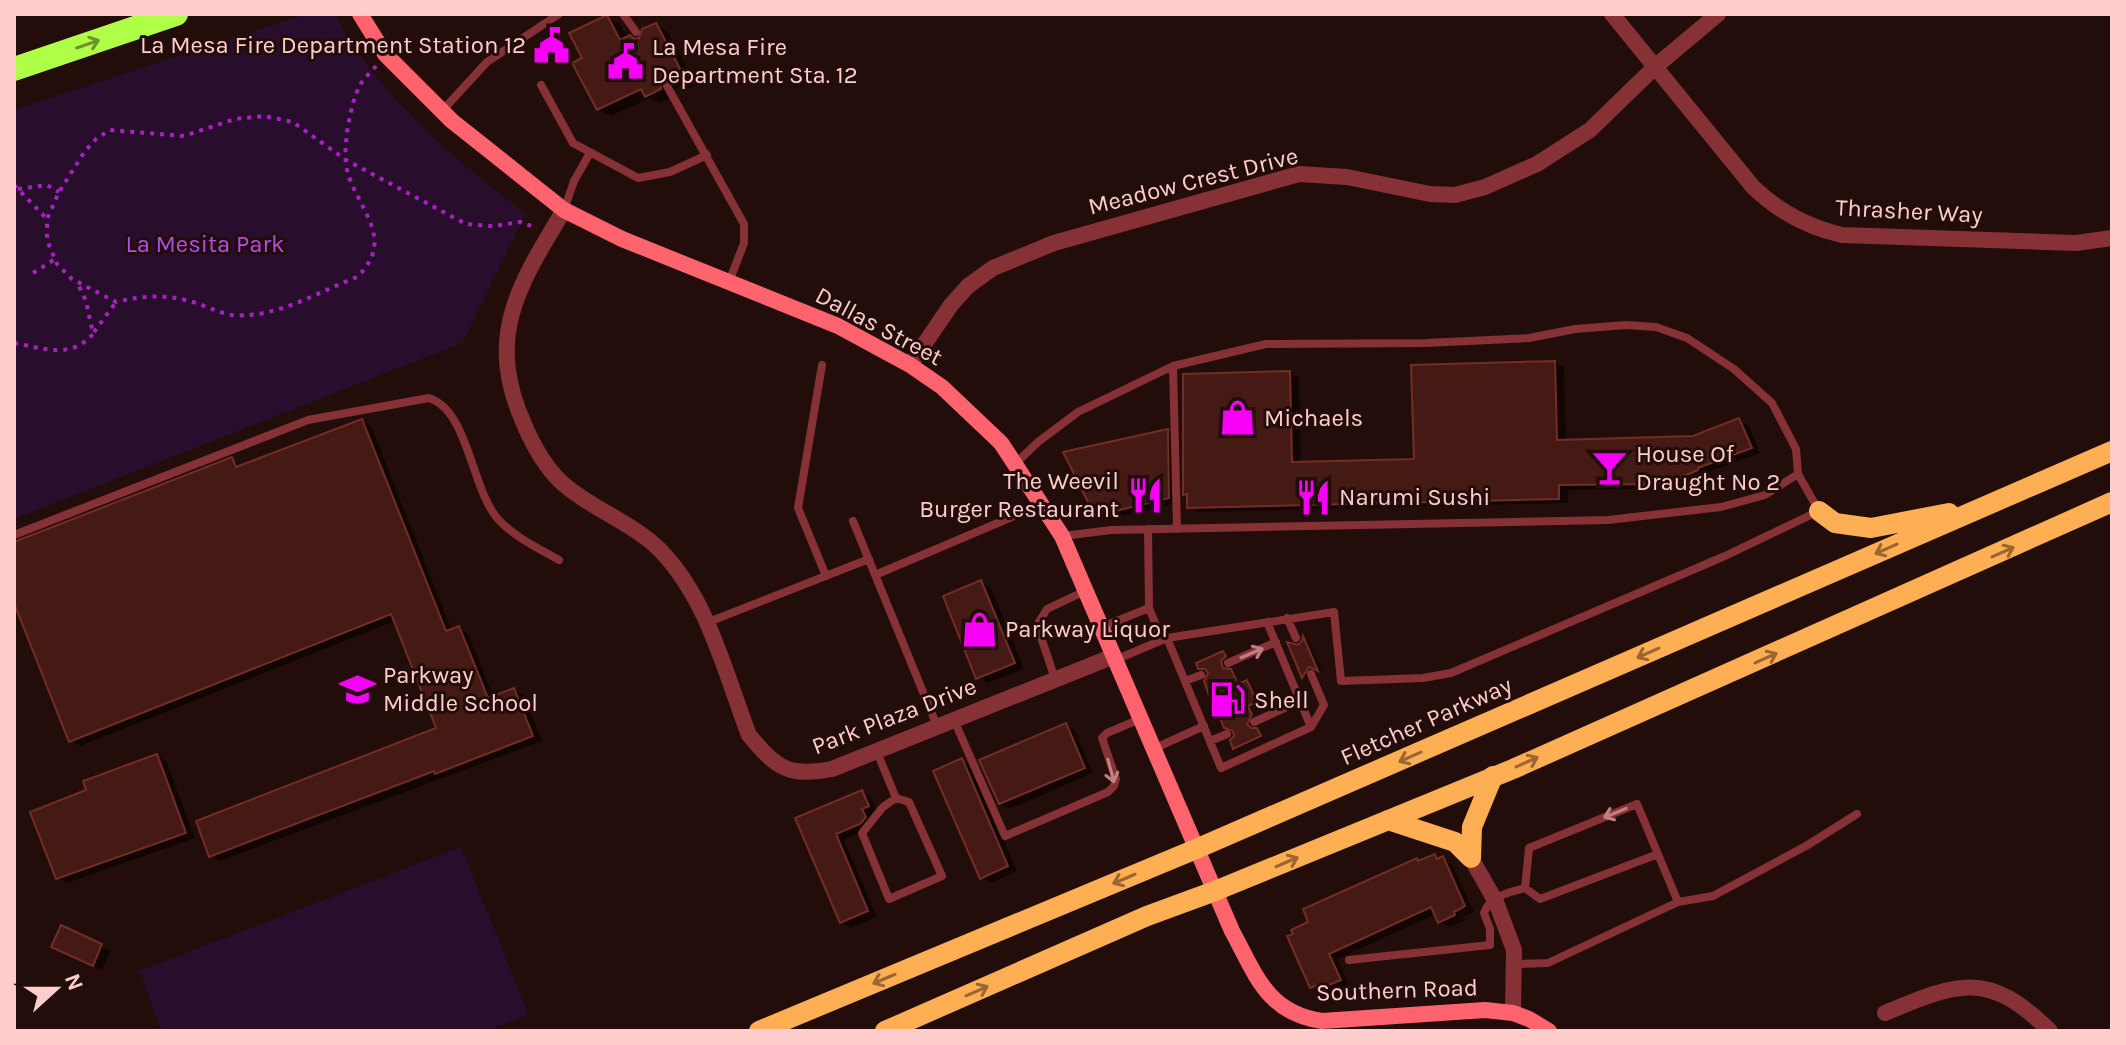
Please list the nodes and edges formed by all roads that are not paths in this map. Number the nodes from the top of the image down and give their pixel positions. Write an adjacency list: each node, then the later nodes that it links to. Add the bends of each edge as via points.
1 (176, 14): 9 (highway, one-way to 1)
2 (559, 14): 12 (lane, via 487,62)
3 (623, 14): 7 (lane)
4 (1612, 14): 8 (street, Thrasher Way)
5 (1718, 14): 8 (street, Meadow Crest Drive)
6 (362, 16): 12 (street, Dallas Street, via 385,54)
7 (636, 32)
8 (1656, 66): 16 (street, Thrasher Way, via 1753,187 1811,227 1842,235 2076,243); 19 (street, Meadow Crest Drive, via 1590,130 1537,164 1470,192 1430,194 1347,177 1299,174 1123,222 1010,260 968,286)
9 (14, 69)
10 (541, 85): 13 (lane, via 573,143)
11 (667, 86): 14 (lane)
12 (442, 111): 15 (street, Dallas Street)
13 (590, 153): 14 (lane, via 638,178 670,172); 15 (lane)
14 (707, 155): 17 (lane, via 744,224 744,243)
15 (564, 210): 17 (street, Dallas Street); 41 (street, Park Plaza Drive, via 511,308 505,352 512,397 531,440 560,480 659,549 694,593)
16 (2112, 238)
17 (729, 282): 19 (street, Dallas Street, via 838,326)
18 (822, 365): 36 (lane, via 798,508)
19 (910, 365): 22 (street, Dallas Street, via 952,396 1001,443)
20 (1173, 366): 22 (lane, via 1078,412); 23 (lane, via 1266,344 1426,343 1529,338 1626,325 1656,327 1687,338 1772,403 1796,449); 30 (lane)
21 (2112, 451): 25 (main road, Fletcher Parkway)
22 (1015, 464): 32 (street, Dallas Street)
23 (1798, 474): 26 (lane); 30 (lane, via 1765,495 1721,507 1608,520)
24 (2112, 502): 63 (main road, one-way to 24)
25 (1980, 508): 26 (main road, via 1871,528 1835,523); 67 (main road, Fletcher Parkway, one-way to 67)
26 (1819, 511): 39 (lane, via 1451,673 1341,681 1334,612)
27 (1012, 517): 35 (lane)
28 (853, 521): 33 (lane)
29 (1148, 529): 30 (lane); 32 (lane); 38 (lane)
30 (1177, 529)
31 (14, 535): 34 (lane, via 308,420 429,398 446,408 459,430 498,520)
32 (1062, 536): 37 (street, Dallas Street)
33 (869, 559): 35 (lane); 36 (lane)
34 (559, 560)
35 (875, 575): 56 (lane)
36 (826, 576): 41 (lane)
37 (1086, 590): 42 (street, Dallas Street); 50 (lane, via 1047,609 1037,625)
38 (1149, 608): 42 (lane); 44 (lane)
39 (1287, 618): 40 (lane); 43 (lane)
40 (1267, 622): 44 (lane); 45 (lane)
41 (706, 623): 62 (street, Park Plaza Drive, via 749,735 789,772 832,769)
42 (1101, 628): 46 (street, Dallas Street)
43 (1296, 638)
44 (1164, 639): 46 (lane); 51 (lane)
45 (1276, 642): 47 (lane, one-way to 45); 52 (lane)
46 (1114, 658): 50 (street, Park Plaza Drive); 53 (street, Dallas Street)
47 (1228, 663)
48 (1311, 674): 58 (lane, via 1324,705)
49 (1201, 675): 51 (lane)
50 (1055, 679): 54 (street, Park Plaza Drive)
51 (1185, 681): 57 (lane)
52 (1300, 701): 55 (lane); 58 (lane)
53 (1140, 719): 54 (lane, one-way to 54, via 1102,738 1116,779 1108,792 1005,836); 61 (street, Dallas Street)
54 (954, 720): 56 (street, Park Plaza Drive)
55 (1254, 722)
56 (937, 726): 62 (street, Park Plaza Drive)
57 (1204, 726): 60 (lane); 61 (lane)
58 (1311, 727): 60 (lane, via 1221,768)
59 (1227, 734): 60 (lane)
60 (1210, 741)
61 (1153, 749): 67 (street, Dallas Street)
62 (876, 751): 64 (lane)
63 (1493, 776): 66 (main road); 69 (main road, via 1472,827)
64 (896, 798): 64 (lane, via 909,802 942,876 889,899 862,833)
65 (1857, 814): 73 (lane, via 1713,896)
66 (1388, 820): 69 (main road, via 1455,842); 71 (main road, one-way to 66)
67 (1196, 849): 71 (street, Southern Road); 79 (main road, Fletcher Parkway, one-way to 79)
68 (1658, 854): 70 (lane, via 1540,899); 70 (lane, one-way to 70, via 1637,804 1529,848); 73 (lane)
69 (1471, 858): 72 (street)
70 (1525, 888): 72 (lane)
71 (1215, 891): 78 (street, Southern Road, via 1263,989); 80 (main road, one-way to 71)
72 (1494, 898): 74 (lane, via 1484,913 1490,945); 75 (street, via 1514,950)
73 (1678, 902): 75 (lane, via 1548,963)
74 (1349, 960)
75 (1514, 964): 76 (street)
76 (1513, 1013): 78 (street, Southern Road, via 1485,1010); 81 (street, Southern Road)
77 (1885, 1013): 82 (street, via 1940,990 1972,987 2018,1002)
78 (1307, 1025)
79 (759, 1031)
80 (885, 1031)
81 (1549, 1031)
82 (2050, 1031)

